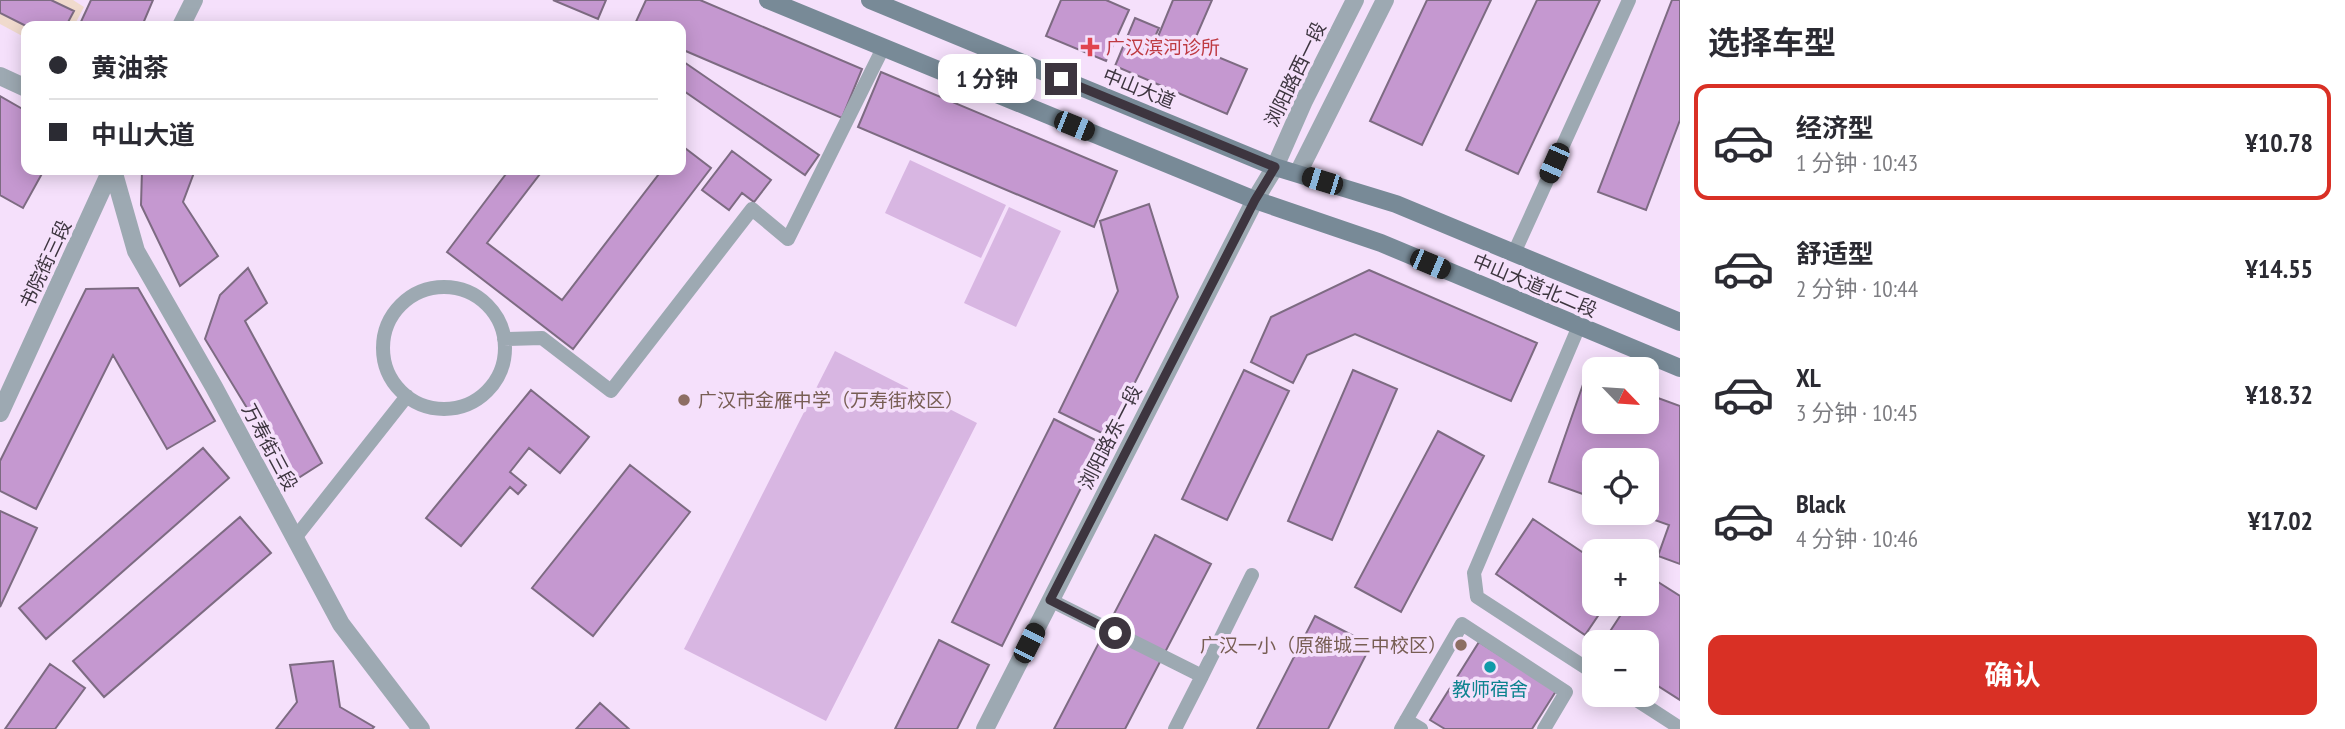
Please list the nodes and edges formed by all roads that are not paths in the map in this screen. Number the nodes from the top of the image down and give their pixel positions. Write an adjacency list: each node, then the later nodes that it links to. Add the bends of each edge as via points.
1 (194, 0): 7 (street)
2 (768, 0): 8 (main road)
3 (870, 0): 11 (main road, 中山大道)
4 (1354, 0): 11 (street, 浏阳路西一段)
5 (1385, 0): 12 (street)
6 (1629, 0): 16 (lane)
7 (184, 21)
8 (883, 48): 15 (main road); 19 (lane, via 788,239 752,209 611,391 542,338)
9 (0, 76): 10 (street)
10 (21, 86)
11 (1275, 167): 12 (main road, 中山大道北二段); 15 (street, 浏阳路东一段)
12 (1298, 173): 16 (main road, 中山大道北二段, via 1396,204)
13 (110, 175): 22 (street, 书院街三段)
14 (113, 175): 23 (street, 万寿街三段, via 136,251)
15 (1255, 200): 18 (main road, 中山大道北二段, via 1381,243); 25 (street, 浏阳路东一段)
16 (1514, 253): 17 (main road, 中山大道北二段)
17 (1680, 321)
18 (1579, 326): 20 (main road, 中山大道北二段); 26 (lane, via 1474,573 1478,597)
19 (503, 339): 21 (lane, via 500,372 489,390 473,402 435,409); 21 (lane, via 494,313 480,298 461,289 441,287 404,302 391,317 383,356 389,374)
20 (1680, 368)
21 (407, 396): 23 (lane)
22 (0, 413)
23 (295, 538): 31 (street, 万寿街三段, via 341,624)
24 (1252, 575): 27 (lane)
25 (1050, 600): 27 (lane); 32 (street, 浏阳路东一段)
26 (1582, 665)
27 (1202, 676): 33 (lane)
28 (1648, 707): 30 (lane)
29 (1403, 724): 34 (lane); 35 (lane, via 1462,624 1566,692)
30 (1680, 728)
31 (421, 729)
32 (985, 729)
33 (1175, 729)
34 (1421, 729)
35 (1544, 729)

